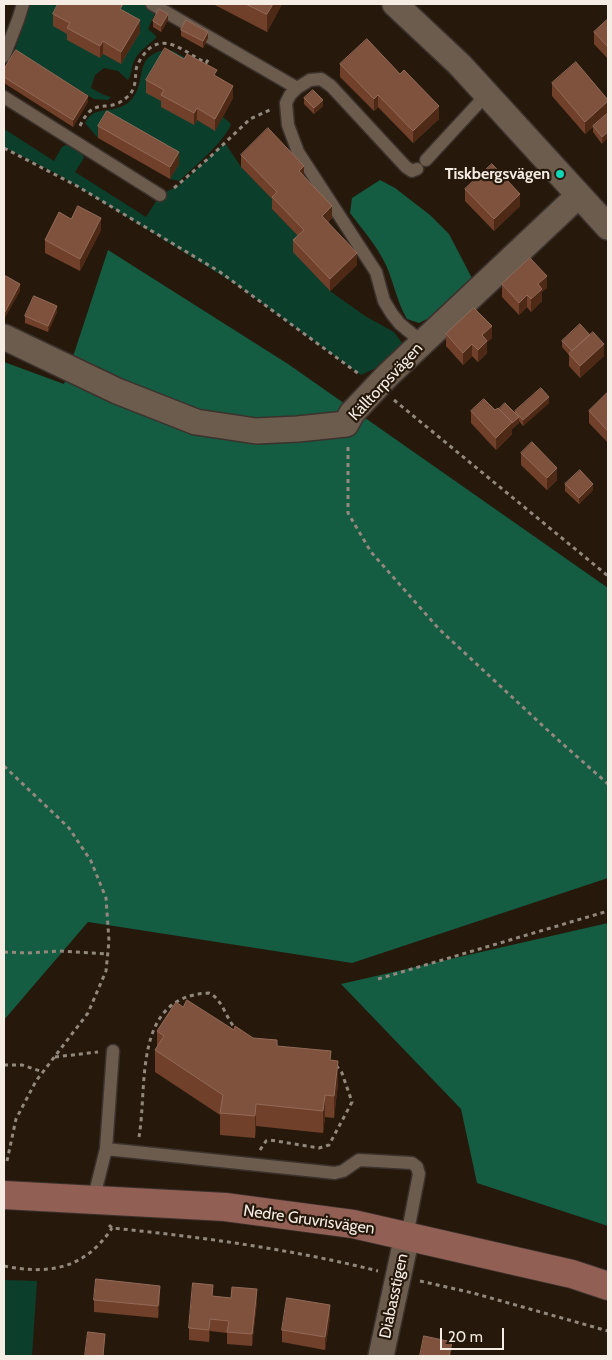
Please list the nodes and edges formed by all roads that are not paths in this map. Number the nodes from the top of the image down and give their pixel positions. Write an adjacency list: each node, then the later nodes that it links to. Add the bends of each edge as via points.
1 (23, 4): 4 (lane)
2 (152, 4): 5 (lane)
3 (395, 4): 6 (street)
4 (4, 56)
5 (297, 88): 9 (lane, via 310,80 320,79 406,167); 14 (lane, via 286,103 288,125 298,152 376,272 384,301 392,314)
6 (487, 94): 8 (lane); 11 (street)
7 (4, 97): 10 (lane)
8 (426, 160)
9 (417, 170)
10 (160, 195)
11 (580, 195): 12 (street); 14 (street, Källtorpsvägen)
12 (608, 227)
13 (4, 337): 14 (street, Källtorpsvägen, via 116,391 196,422 256,431 346,424 377,386)
14 (422, 342)
15 (112, 1055): 16 (lane)
16 (106, 1149): 18 (lane); 19 (lane, via 335,1173 359,1160 412,1163 419,1174)
17 (4, 1195): 18 (street, Nedre Gruvrisvägen)
18 (99, 1211): 19 (street, Nedre Gruvrisvägen, via 225,1207 353,1224)
19 (407, 1236): 20 (street, Nedre Gruvrisvägen, via 572,1274); 21 (street, Diabasstigen)
20 (608, 1286)
21 (381, 1356)

